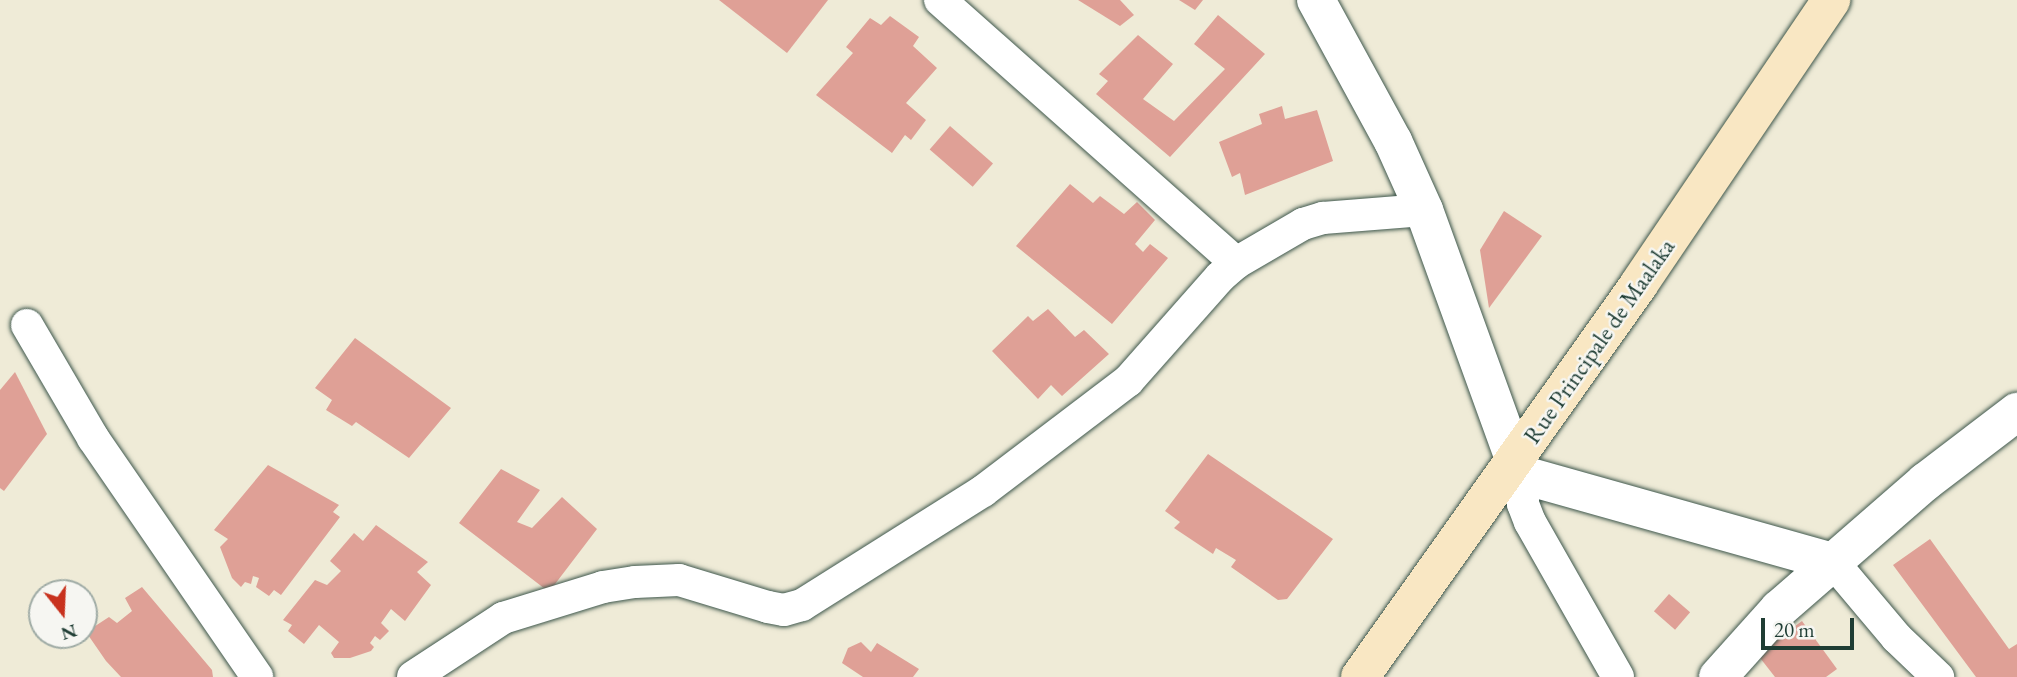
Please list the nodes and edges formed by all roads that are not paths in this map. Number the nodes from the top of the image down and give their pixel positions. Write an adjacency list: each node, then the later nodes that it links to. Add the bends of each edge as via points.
1 (940, 0): 5 (street)
2 (1316, 0): 4 (street, via 1393,141)
3 (1831, 0): 8 (main road, Rue Principale de Maalaka)
4 (1424, 210): 5 (street, via 1323,218 1303,224); 8 (street)
5 (1237, 263): 11 (street, via 1128,381 982,491 802,606 768,607 679,580 603,587 503,618)
6 (27, 325): 10 (street, via 100,448)
7 (2017, 412): 9 (street, via 1925,482)
8 (1519, 468): 9 (street); 12 (main road, Rue Principale de Maalaka); 13 (street, via 1530,522)
9 (1833, 562): 14 (street, via 1779,609); 15 (street, via 1897,638)
10 (257, 677)
11 (413, 677)
12 (1360, 677)
13 (1618, 677)
14 (1718, 677)
15 (1938, 677)

